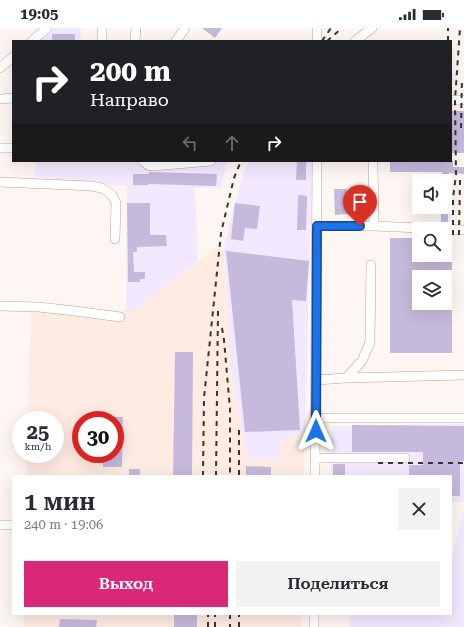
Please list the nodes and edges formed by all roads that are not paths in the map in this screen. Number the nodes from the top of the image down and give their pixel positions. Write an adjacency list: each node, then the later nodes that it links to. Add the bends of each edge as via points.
1 (47, 28): 7 (street)
2 (102, 28): 8 (street)
3 (136, 28): 9 (street)
4 (185, 28): 10 (street)
5 (317, 28): 11 (street)
6 (372, 28): 12 (street)
7 (33, 40)
8 (102, 40)
9 (135, 40)
10 (177, 40)
11 (317, 40)
12 (356, 40)
13 (12, 58): 14 (street)
14 (0, 68)
15 (12, 98): 16 (street)
16 (0, 99)
17 (452, 100): 18 (street)
18 (464, 100)
19 (0, 148): 20 (street)
20 (12, 148)
21 (144, 162): 22 (street, via 153,166)
22 (199, 162)
23 (317, 162): 26 (street)
24 (373, 162): 27 (street)
25 (0, 182): 31 (street, via 102,188 112,195 116,203)
26 (317, 226): 27 (street); 37 (street)
27 (374, 226): 28 (street)
28 (412, 228)
29 (452, 229): 30 (street)
30 (464, 230)
31 (115, 239)
32 (371, 265): 36 (street, via 370,342 362,361)
33 (0, 306): 34 (street, via 39,307)
34 (120, 317)
35 (464, 375): 36 (street)
36 (346, 378): 37 (street)
37 (316, 380): 38 (street)
38 (316, 418): 39 (street); 40 (street)
39 (464, 418)
40 (316, 458): 41 (street); 42 (street)
41 (405, 458)
42 (315, 475)
43 (0, 525): 44 (street)
44 (12, 525)
45 (314, 615): 46 (street)
46 (314, 627)

